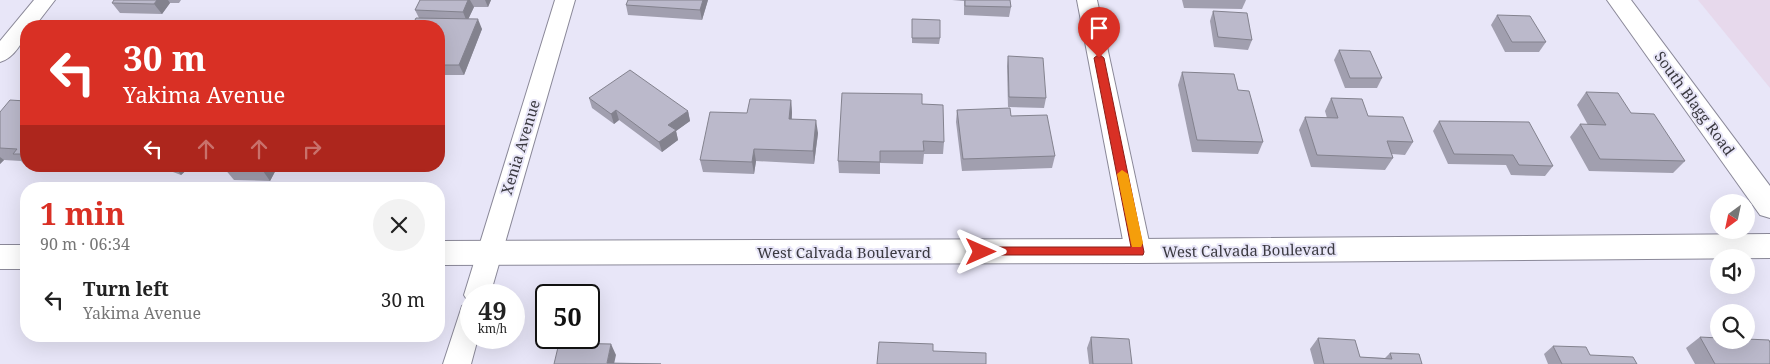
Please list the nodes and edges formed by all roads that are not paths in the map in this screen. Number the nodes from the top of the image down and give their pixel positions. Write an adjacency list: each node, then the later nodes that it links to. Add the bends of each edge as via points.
1 (45, 0): 5 (street)
2 (566, 0): 10 (street, Xenia Avenue)
3 (1087, 0): 11 (street)
4 (1620, 0): 8 (main road, South Blagg Road)
5 (29, 20)
6 (20, 31): 7 (street)
7 (0, 55)
8 (1770, 207)
9 (1770, 246): 11 (main road, West Calvada Boulevard)
10 (488, 252): 11 (main road, West Calvada Boulevard); 12 (main road, West Calvada Boulevard); 15 (street, Xenia Avenue)
11 (1138, 252)
12 (445, 253)
13 (20, 256): 14 (main road)
14 (0, 257)
15 (480, 284)
16 (462, 349): 17 (street)
17 (458, 364)

